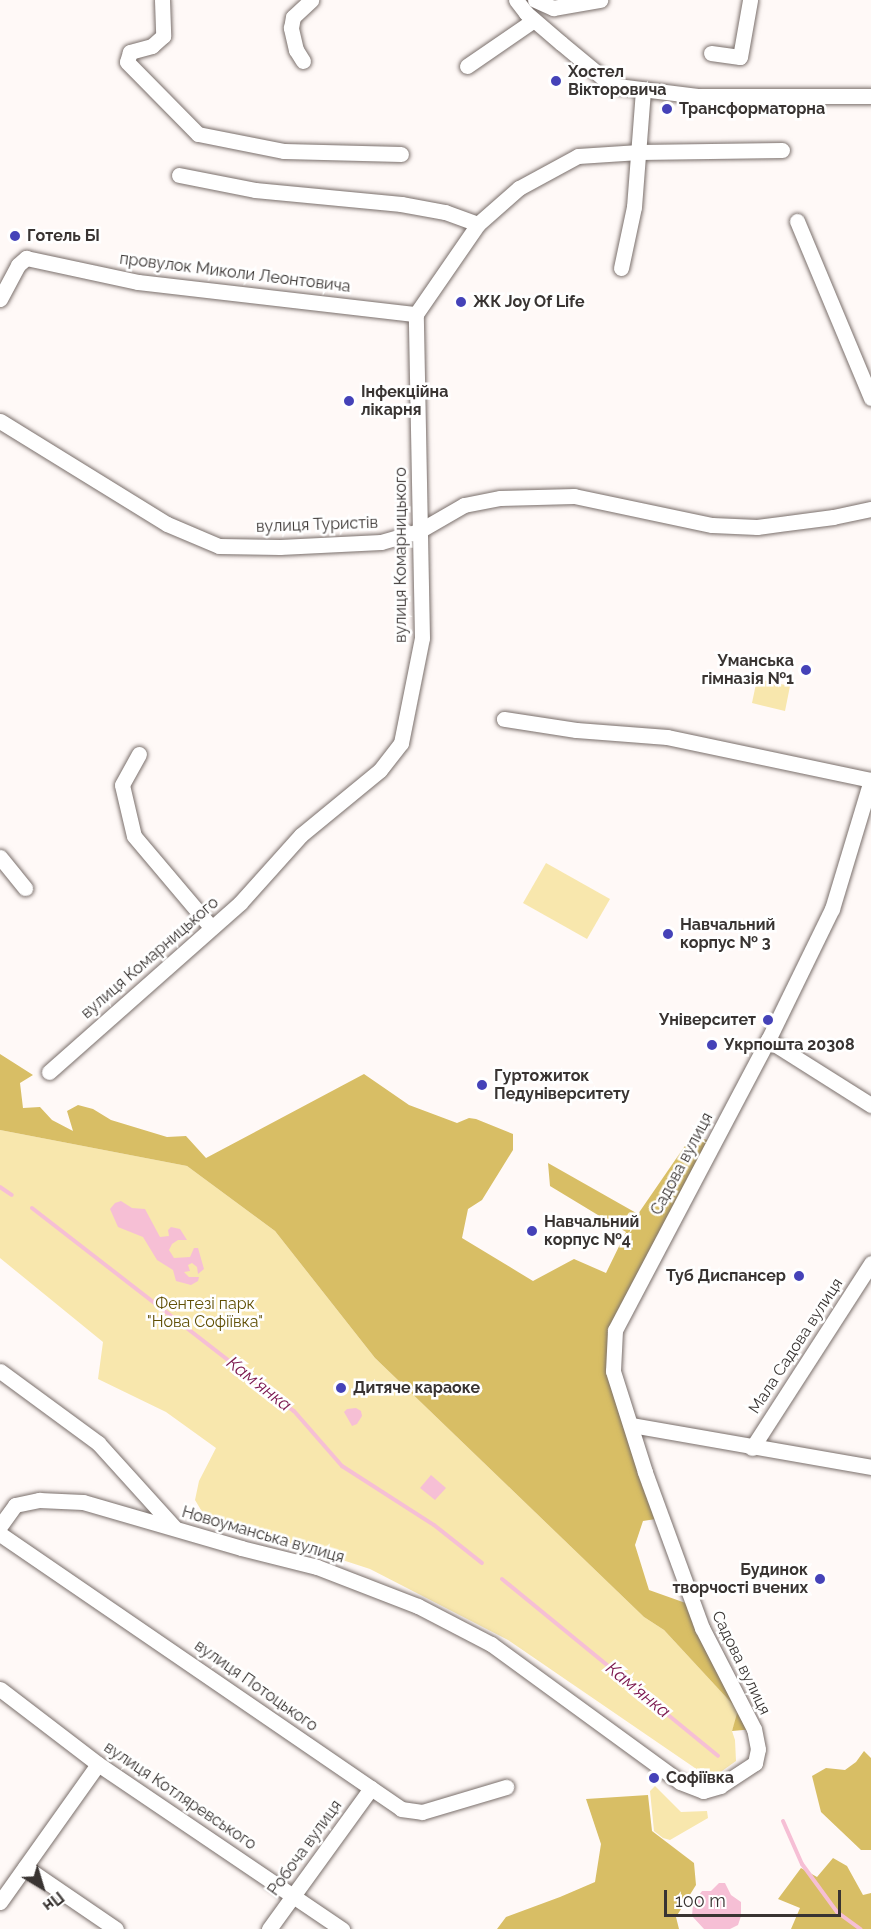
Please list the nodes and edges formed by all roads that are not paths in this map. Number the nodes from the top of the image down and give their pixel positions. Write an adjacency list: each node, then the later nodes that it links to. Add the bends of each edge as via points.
1 (162, 0): 15 (street, via 163,36 152,46 130,52 127,62 198,134 284,151)
2 (312, 0): 9 (street, via 293,17 291,28)
3 (516, 0): 7 (street)
4 (535, 0): 5 (street, via 553,8)
5 (600, 0)
6 (750, 0): 8 (street, via 740,57)
7 (534, 20): 10 (street); 11 (street, via 602,77 617,86)
8 (711, 53)
9 (303, 61)
10 (468, 66)
11 (643, 89): 12 (street, via 699,96); 14 (street)
12 (871, 96)
13 (782, 150): 14 (street)
14 (639, 152): 18 (street, via 578,156 519,188); 19 (street, via 634,207)
15 (401, 154)
16 (179, 175): 18 (street, via 255,190 401,204 445,212)
17 (797, 221): 22 (street)
18 (478, 224): 21 (street)
19 (621, 268)
20 (0, 299): 21 (street, провулок Миколи Леонтовича, via 26,258 138,282)
21 (416, 314): 25 (street, вулиця Комарницького)
22 (871, 398)
23 (0, 421): 25 (street, вулиця Туристів, via 167,524 219,546 381,542)
24 (871, 509): 25 (street, вулиця Туристів, via 757,527 712,525 574,496 500,498 464,505)
25 (419, 531): 31 (street, вулиця Комарницького, via 422,638 401,743 380,770 301,835 240,903)
26 (504, 719): 28 (street, Садова вулиця, via 576,730 667,737)
27 (139, 754): 31 (street, via 122,785 134,836)
28 (871, 780): 32 (street, Садова вулиця, via 832,909)
29 (0, 856): 30 (street)
30 (25, 888)
31 (211, 927): 33 (street, вулиця Комарницького)
32 (768, 1040): 34 (street); 37 (street, Садова вулиця, via 615,1330 613,1371)
33 (49, 1072)
34 (871, 1105)
35 (871, 1263): 38 (street, Мала Садова вулиця)
36 (0, 1371): 42 (street, via 98,1443)
37 (631, 1425): 38 (street); 46 (street, Садова вулиця, via 702,1628 754,1729 758,1749 755,1763)
38 (752, 1449): 39 (street)
39 (871, 1467)
40 (7, 1504): 41 (street, Новоуманська вулиця); 42 (street, Новоуманська вулиця, via 39,1500 83,1502)
41 (0, 1526)
42 (174, 1527): 46 (street, Новоуманська вулиця, via 317,1567 418,1606 491,1644 680,1782 703,1791)
43 (0, 1533): 48 (street, вулиця Потоцького)
44 (0, 1689): 45 (street, вулиця Котляревського)
45 (98, 1764): 49 (street); 50 (street, вулиця Котляревського)
46 (720, 1786)
47 (506, 1787): 48 (street, вулиця Потоцького, via 422,1812 401,1809)
48 (371, 1788): 50 (street, Робоча вулиця)
49 (25, 1867): 51 (street); 52 (street)
50 (294, 1894): 53 (street, Робоча вулиця); 54 (street, вулиця Котляревського)
51 (0, 1902)
52 (116, 1929)
53 (269, 1929)
54 (342, 1929)

